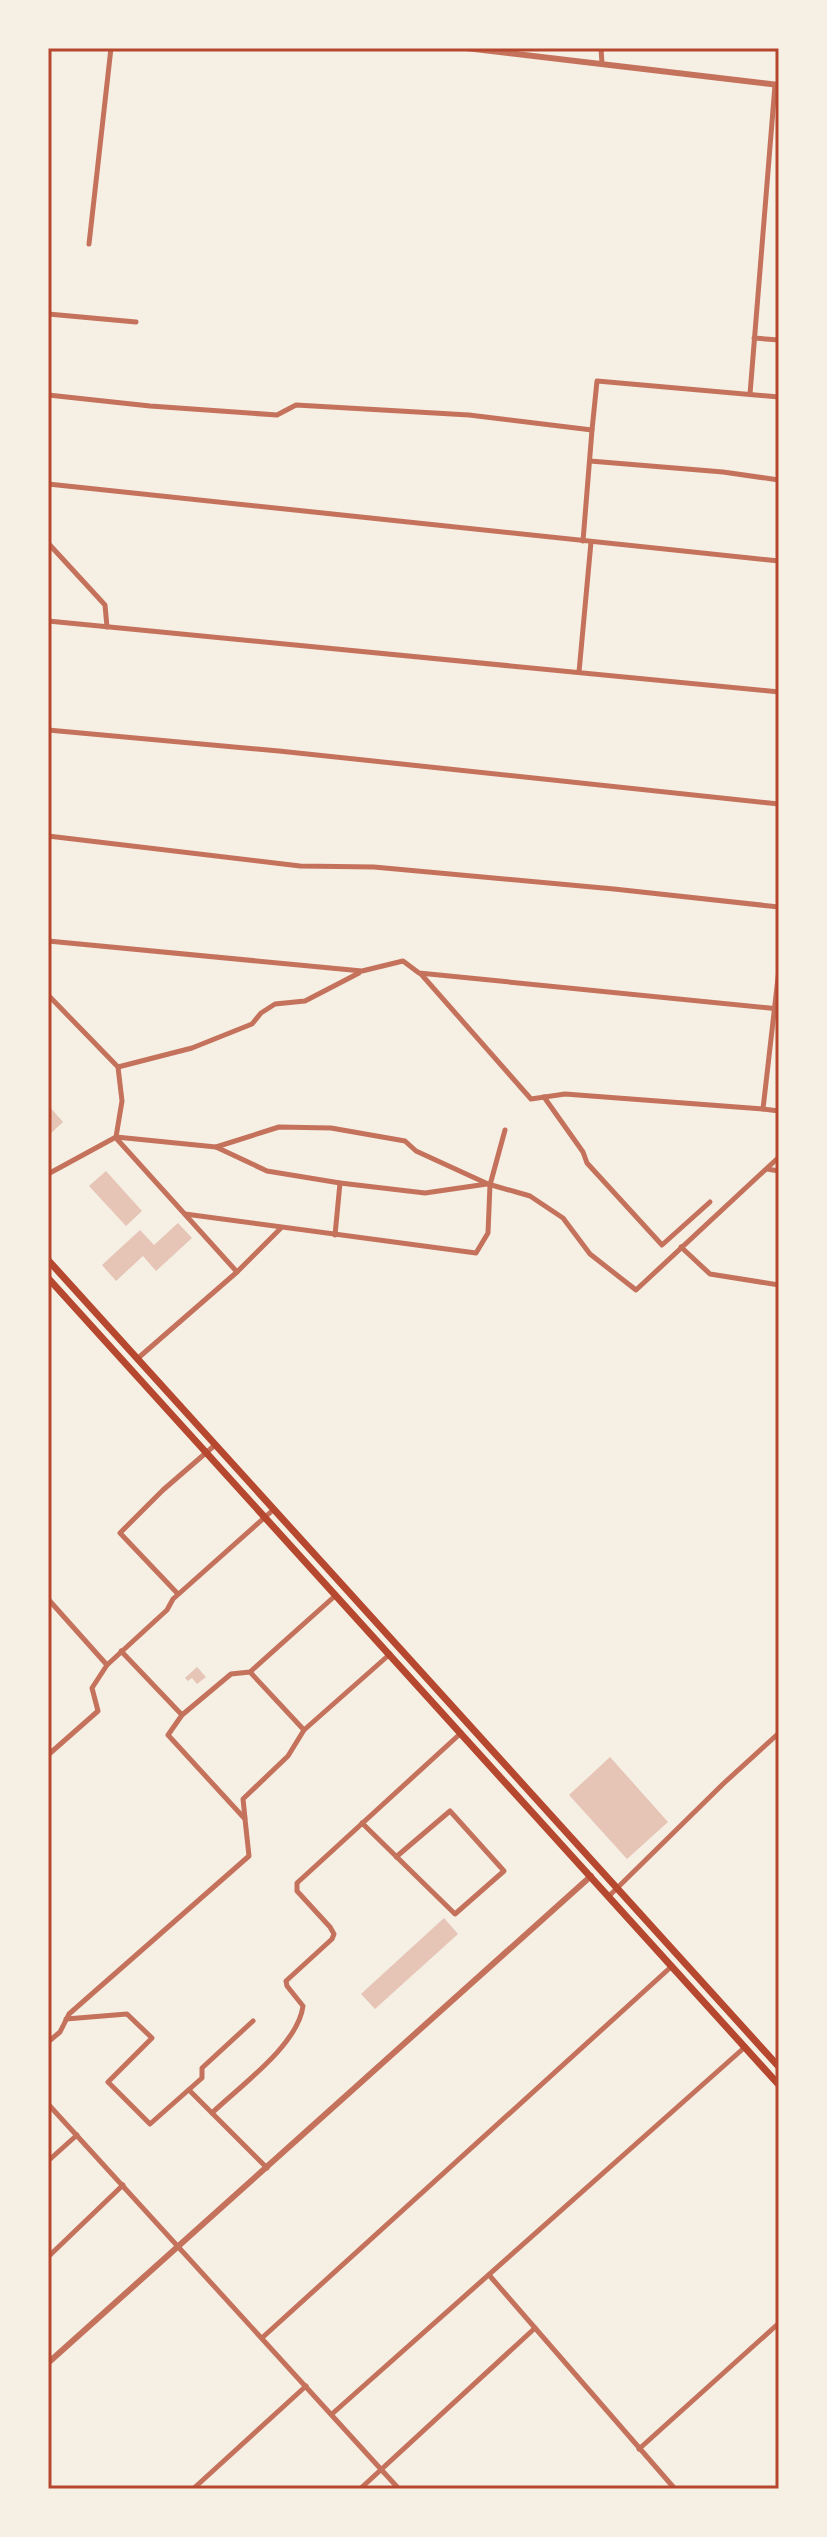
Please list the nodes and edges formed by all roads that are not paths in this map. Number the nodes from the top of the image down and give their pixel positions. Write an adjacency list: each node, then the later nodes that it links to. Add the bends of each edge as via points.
1 (111, 48): 6 (street)
2 (466, 48): 4 (street)
3 (601, 48): 4 (street)
4 (602, 64): 5 (street)
5 (777, 85): 9 (street)
6 (89, 244)
7 (48, 314): 8 (street)
8 (136, 322)
9 (754, 338): 10 (street); 11 (street)
10 (779, 340)
11 (750, 394): 13 (street); 14 (street, via 597,381)
12 (48, 395): 14 (street, via 277,415 296,405 469,415)
13 (779, 397)
14 (592, 430): 15 (street)
15 (590, 461): 16 (street); 18 (street)
16 (779, 480)
17 (48, 484): 18 (street)
18 (583, 541): 19 (street)
19 (591, 542): 21 (street); 24 (street)
20 (48, 543): 23 (street, via 105,605)
21 (779, 561)
22 (48, 621): 23 (street)
23 (107, 627): 24 (street)
24 (579, 672): 25 (street)
25 (779, 692)
26 (48, 730): 27 (street)
27 (779, 804)
28 (48, 836): 29 (street, via 300,866 389,869)
29 (779, 907)
30 (48, 941): 32 (street)
31 (779, 969): 35 (street)
32 (362, 971): 33 (street, via 403,961); 36 (street, via 305,1001 275,1004 252,1024 192,1048)
33 (419, 973): 35 (street); 37 (street, via 531,1099)
34 (48, 995): 36 (street)
35 (776, 1009): 38 (street)
36 (118, 1067): 41 (street, via 122,1101)
37 (544, 1097): 38 (street, via 565,1094); 49 (street, via 587,1163 662,1245)
38 (763, 1109): 39 (street)
39 (779, 1111)
40 (505, 1130): 48 (street)
41 (116, 1137): 42 (street); 46 (street); 50 (street)
42 (216, 1147): 47 (street, via 267,1171); 48 (street, via 279,1127 331,1128 405,1141)
43 (779, 1157): 44 (street)
44 (766, 1169): 45 (street); 53 (street)
45 (779, 1171)
46 (48, 1174)
47 (340, 1183): 48 (street, via 425,1193); 52 (street)
48 (489, 1184): 52 (street, via 488,1233 476,1253); 53 (street, via 530,1196 563,1218 590,1254 636,1290)
49 (710, 1202)
50 (185, 1214): 51 (street); 55 (street)
51 (280, 1229): 52 (street); 55 (street)
52 (335, 1235)
53 (681, 1247): 57 (street, via 710,1274)
54 (48, 1260): 58 (main road)
55 (237, 1272): 58 (street)
56 (48, 1278): 60 (main road)
57 (779, 1285)
58 (137, 1359): 59 (main road)
59 (215, 1445): 60 (street); 61 (main road)
60 (206, 1453): 62 (main road); 63 (street, via 120,1533)
61 (273, 1510): 62 (street); 79 (main road)
62 (266, 1516): 63 (street); 64 (main road)
63 (178, 1594): 66 (street)
64 (337, 1595): 67 (main road); 69 (street)
65 (48, 1599): 68 (street)
66 (121, 1651): 68 (street); 70 (street)
67 (390, 1653): 71 (street); 72 (main road)
68 (107, 1665): 74 (street, via 92,1688 98,1711)
69 (250, 1672): 70 (street, via 231,1674); 71 (street)
70 (182, 1715): 75 (street, via 168,1735)
71 (304, 1730): 75 (street, via 288,1756 243,1799)
72 (462, 1732): 76 (street); 78 (main road)
73 (779, 1733): 79 (street)
74 (48, 1755)
75 (245, 1819): 82 (street, via 249,1856)
76 (362, 1823): 77 (street); 90 (street, via 297,1883 297,1891 334,1934 286,1981 303,2006 301,2015 285,2044)
77 (396, 1857): 77 (street, via 455,1914 504,1871 450,1811)
78 (591, 1876): 80 (main road); 93 (street)
79 (618, 1887): 80 (street); 86 (main road)
80 (609, 1896): 81 (main road)
81 (672, 1966): 85 (main road); 100 (street)
82 (66, 2019): 84 (street); 88 (street, via 127,2014 152,2038 108,2082 150,2124)
83 (253, 2021): 88 (street, via 202,2068 202,2078)
84 (48, 2042)
85 (745, 2047): 87 (main road); 97 (street)
86 (779, 2067)
87 (779, 2085)
88 (189, 2090): 90 (street)
89 (48, 2104): 91 (street)
90 (212, 2113): 93 (street)
91 (77, 2135): 92 (street); 94 (street)
92 (48, 2161)
93 (267, 2168): 95 (street)
94 (123, 2185): 95 (street); 96 (street)
95 (179, 2246): 100 (street); 101 (street)
96 (48, 2257)
97 (489, 2275): 99 (street); 103 (street)
98 (779, 2323): 104 (street)
99 (535, 2328): 104 (street); 105 (street)
100 (263, 2337): 102 (street)
101 (48, 2363)
102 (306, 2386): 103 (street); 106 (street)
103 (332, 2414): 105 (street)
104 (639, 2449): 109 (street)
105 (381, 2469): 107 (street); 108 (street)
106 (193, 2489)
107 (360, 2489)
108 (399, 2489)
109 (675, 2489)

